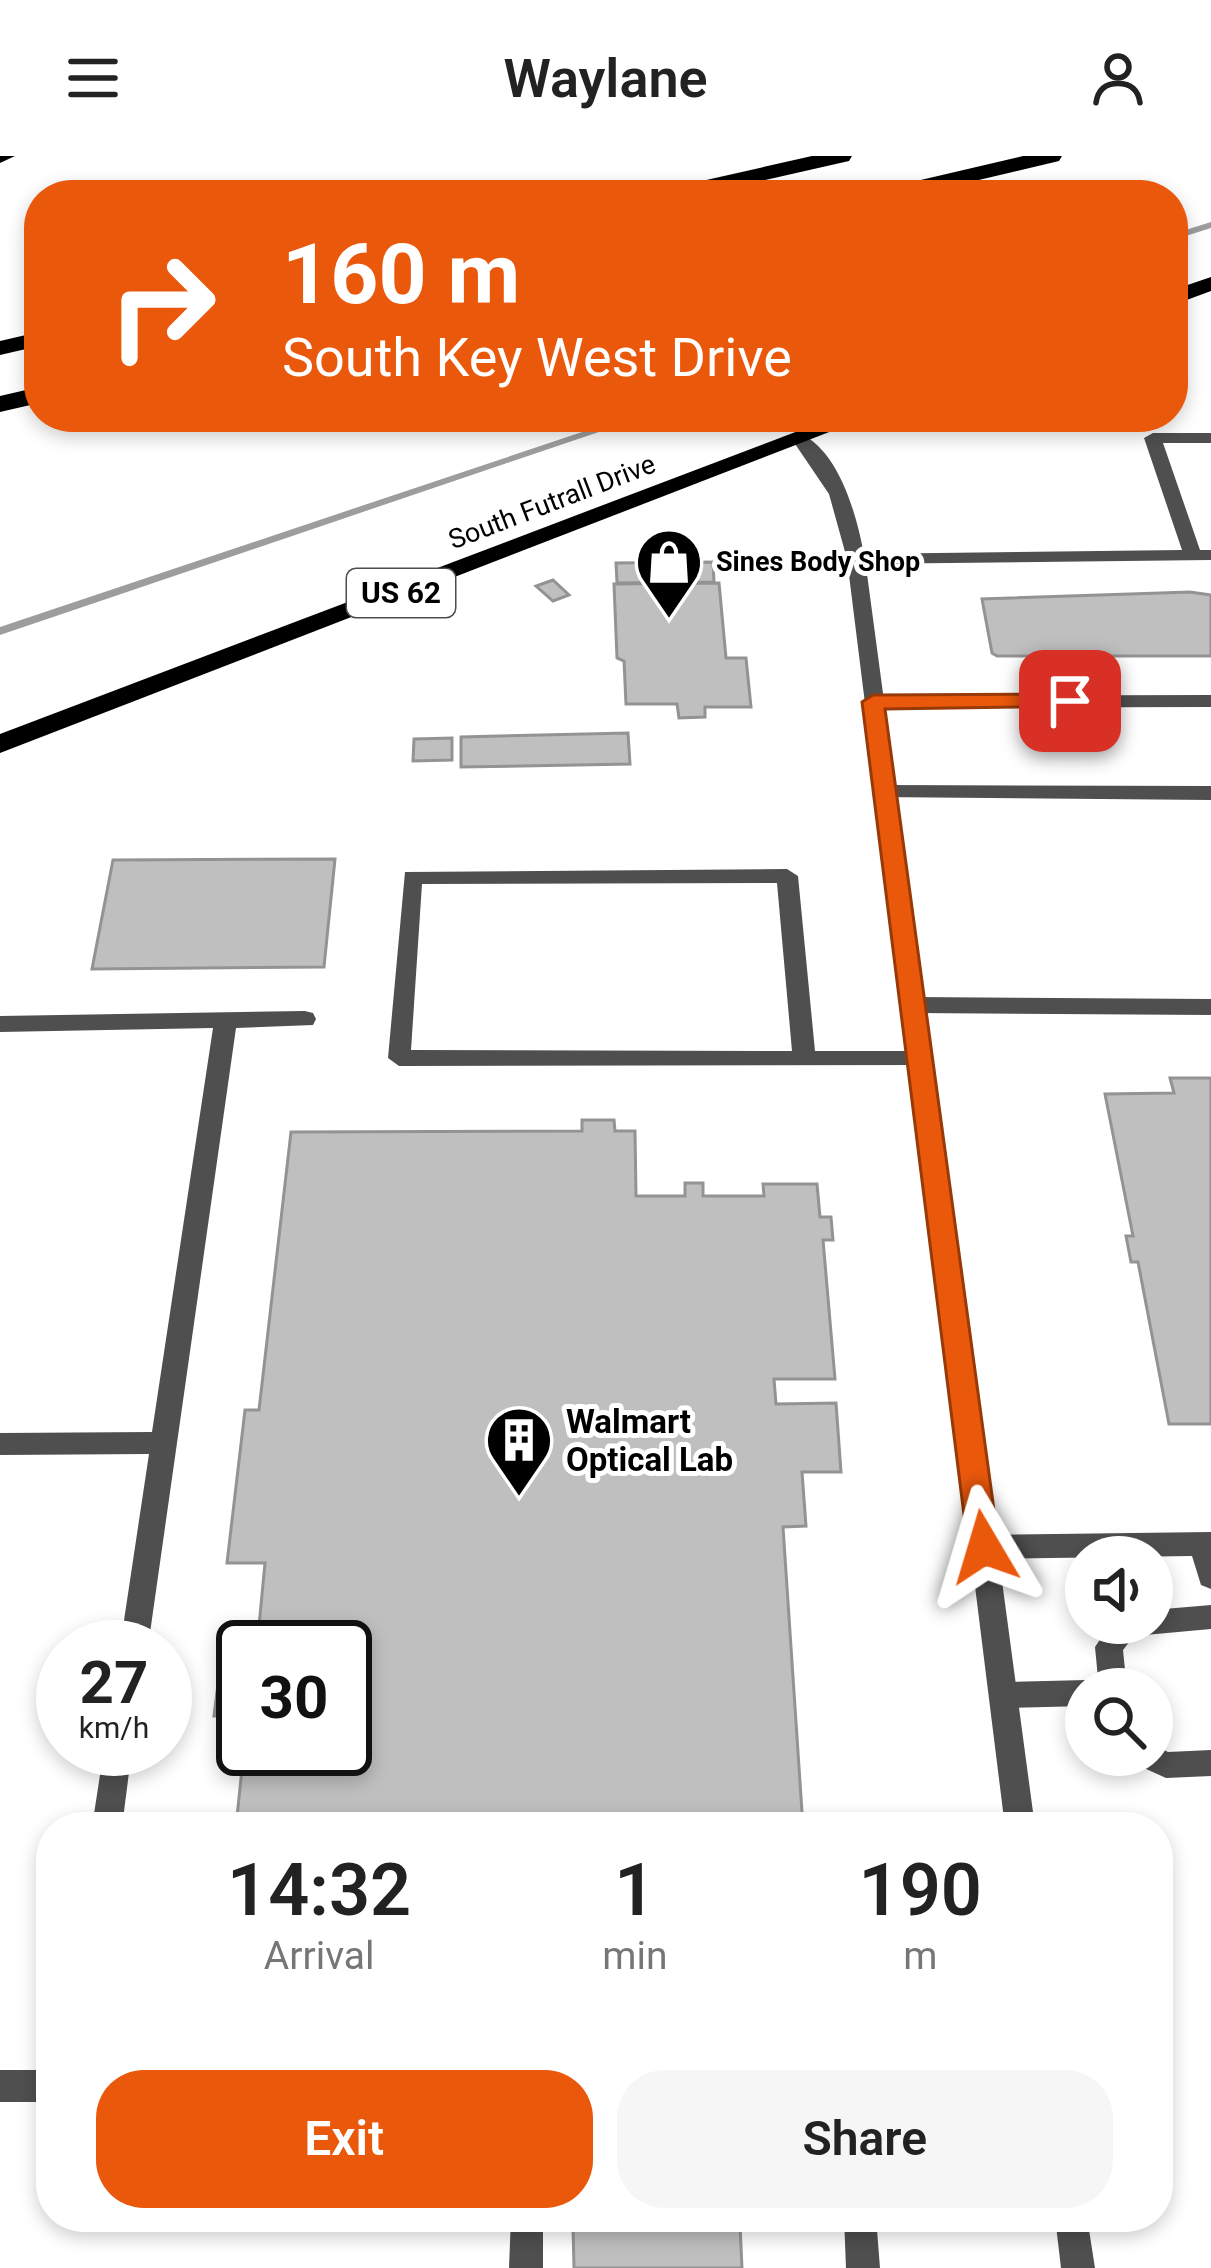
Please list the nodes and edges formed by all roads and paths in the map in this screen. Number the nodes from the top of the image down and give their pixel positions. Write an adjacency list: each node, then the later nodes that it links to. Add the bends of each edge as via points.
1 (841, 156): 3 (highway)
2 (1051, 156): 4 (highway)
3 (736, 180)
4 (949, 180)
5 (816, 432): 6 (highway, South Futrall Drive / US 62)
6 (800, 438): 9 (street, via 846,503); 12 (highway, South Futrall Drive / US 62)
7 (1211, 438): 8 (street, via 1153,438)
8 (1202, 555): 9 (street)
9 (856, 559): 11 (street)
10 (1211, 701): 11 (street)
11 (873, 702): 13 (street)
12 (0, 744)
13 (884, 792): 14 (street); 15 (street)
14 (1211, 793)
15 (912, 1005): 16 (street); 21 (street)
16 (1211, 1006)
17 (226, 1019): 18 (street); 19 (street); 22 (street)
18 (305, 1019)
19 (0, 1024)
20 (804, 1059): 20 (street, via 399,1058 412,878 787,876); 21 (street)
21 (920, 1059): 25 (street)
22 (163, 1443): 23 (street); 28 (street)
23 (0, 1444)
24 (1207, 1544): 25 (street); 26 (street)
25 (984, 1547): 31 (street)
26 (1211, 1577)
27 (1211, 1617): 29 (street)
28 (138, 1620)
29 (1173, 1620)
30 (1065, 1694): 31 (street)
31 (1003, 1695): 36 (street)
32 (1211, 1763): 33 (street)
33 (1173, 1765)
34 (114, 1776): 35 (street)
35 (109, 1812)
36 (1018, 1812)
37 (0, 2086): 38 (street)
38 (36, 2086)
39 (527, 2232): 42 (street)
40 (861, 2232): 43 (street)
41 (1073, 2232): 44 (street)
42 (526, 2268)
43 (863, 2268)
44 (1078, 2268)

